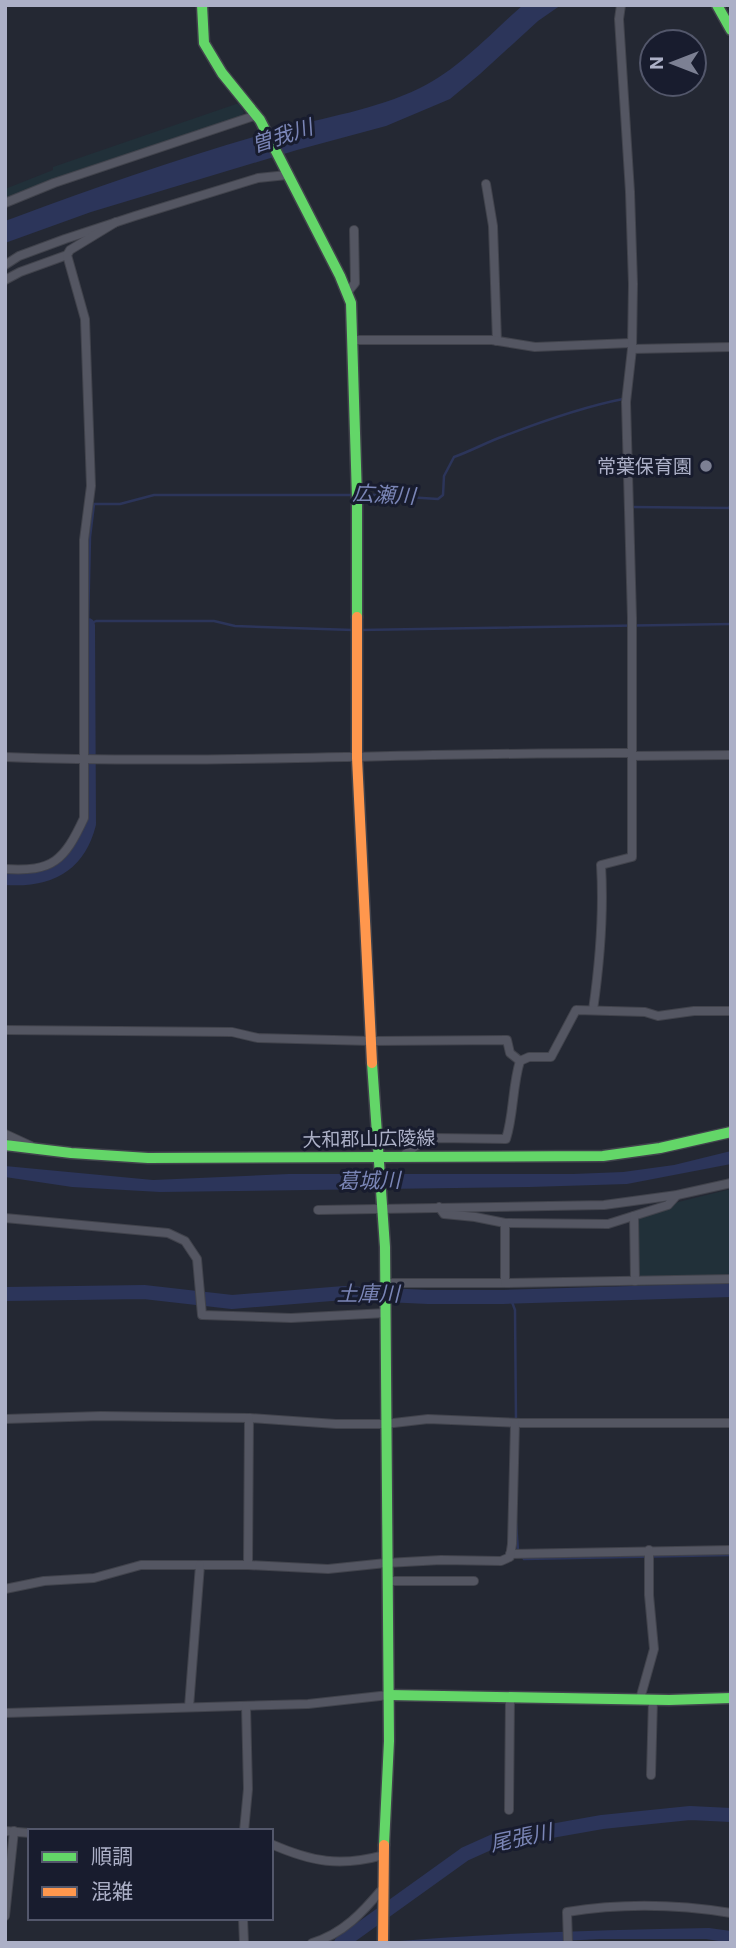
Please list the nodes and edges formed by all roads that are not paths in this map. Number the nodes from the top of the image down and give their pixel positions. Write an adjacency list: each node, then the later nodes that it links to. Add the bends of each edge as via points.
1 (202, 5): 5 (street, via 204,43)
2 (621, 5): 17 (street, via 632,225)
3 (717, 5): 4 (street)
4 (731, 30)
5 (258, 117): 6 (street); 8 (street)
6 (286, 172): 9 (street); 14 (street)
7 (486, 184): 16 (street, via 493,226)
8 (5, 203)
9 (116, 222): 11 (street); 12 (street)
10 (354, 230): 14 (street, via 355,283)
11 (67, 255): 13 (street); 23 (street, via 85,319 87,344 91,486 84,540)
12 (5, 265)
13 (5, 280)
14 (347, 293): 15 (street)
15 (353, 340): 16 (street); 22 (street)
16 (497, 341): 17 (street, via 536,347)
17 (631, 346): 18 (street); 19 (street, via 626,399)
18 (731, 347)
19 (632, 754): 20 (street); 22 (street); 25 (street, via 632,858 601,865 603,901)
20 (731, 755)
21 (5, 757): 23 (street)
22 (357, 758): 23 (street); 28 (street)
23 (88, 759): 24 (street, via 84,818 66,849 50,866 30,871)
24 (5, 869)
25 (593, 1010): 26 (street, via 657,1016); 29 (street, via 573,1013 551,1057)
26 (731, 1011)
27 (5, 1030): 28 (street, via 232,1032 258,1038)
28 (371, 1041): 29 (street, via 507,1040 510,1053); 35 (street)
29 (520, 1061): 34 (street, via 506,1139 435,1138 424,1140)
30 (731, 1132): 34 (street, 大和郡山広陵線, via 603,1156)
31 (5, 1134): 33 (street)
32 (5, 1144): 33 (street, 大和郡山広陵線)
33 (37, 1149): 35 (street, 大和郡山広陵線, via 148,1158)
34 (404, 1155): 35 (street, 大和郡山広陵線)
35 (380, 1156): 39 (street)
36 (729, 1186): 37 (street)
37 (677, 1195): 38 (street, via 604,1205); 41 (street, via 668,1205)
38 (439, 1207): 39 (street); 43 (street, via 444,1214)
39 (383, 1209): 40 (street); 46 (street)
40 (318, 1210)
41 (634, 1216): 43 (street, via 608,1224); 45 (street)
42 (5, 1218): 48 (street, via 168,1233 185,1241 197,1259 202,1315)
43 (505, 1223): 47 (street)
44 (731, 1279): 45 (street)
45 (635, 1281): 47 (street)
46 (386, 1283): 47 (street); 48 (street)
47 (505, 1283)
48 (386, 1313): 53 (street)
49 (250, 1418): 50 (street); 53 (street); 59 (street)
50 (5, 1419)
51 (518, 1423): 52 (street); 53 (street, via 428,1419); 56 (street)
52 (731, 1423)
53 (385, 1424): 57 (street)
54 (649, 1550): 55 (street); 56 (street); 66 (street, via 654,1649)
55 (731, 1550)
56 (510, 1554): 57 (street, via 501,1561)
57 (386, 1563): 59 (street, via 328,1569); 60 (street)
58 (200, 1565): 59 (street); 62 (street, via 141,1565 94,1578); 69 (street)
59 (248, 1565)
60 (387, 1581): 61 (street); 63 (street)
61 (474, 1581)
62 (5, 1589)
63 (389, 1695): 64 (street); 68 (street); 77 (street)
64 (510, 1696): 66 (street); 72 (street)
65 (731, 1698): 67 (street)
66 (640, 1699): 67 (street)
67 (653, 1699): 71 (street)
68 (246, 1706): 69 (street); 73 (street)
69 (189, 1707): 70 (street)
70 (5, 1713)
71 (651, 1775)
72 (509, 1810)
73 (244, 1829)
74 (10, 1831): 75 (street); 80 (street)
75 (28, 1833)
76 (273, 1845): 77 (street, via 317,1861 362,1861)
77 (384, 1855): 78 (street)
78 (383, 1893): 83 (street, via 338,1932); 84 (street)
79 (731, 1913): 85 (street, via 684,1905 567,1912)
80 (5, 1916)
81 (243, 1920): 82 (street)
82 (244, 1943)
83 (312, 1943)
84 (383, 1943)
85 (568, 1943)

